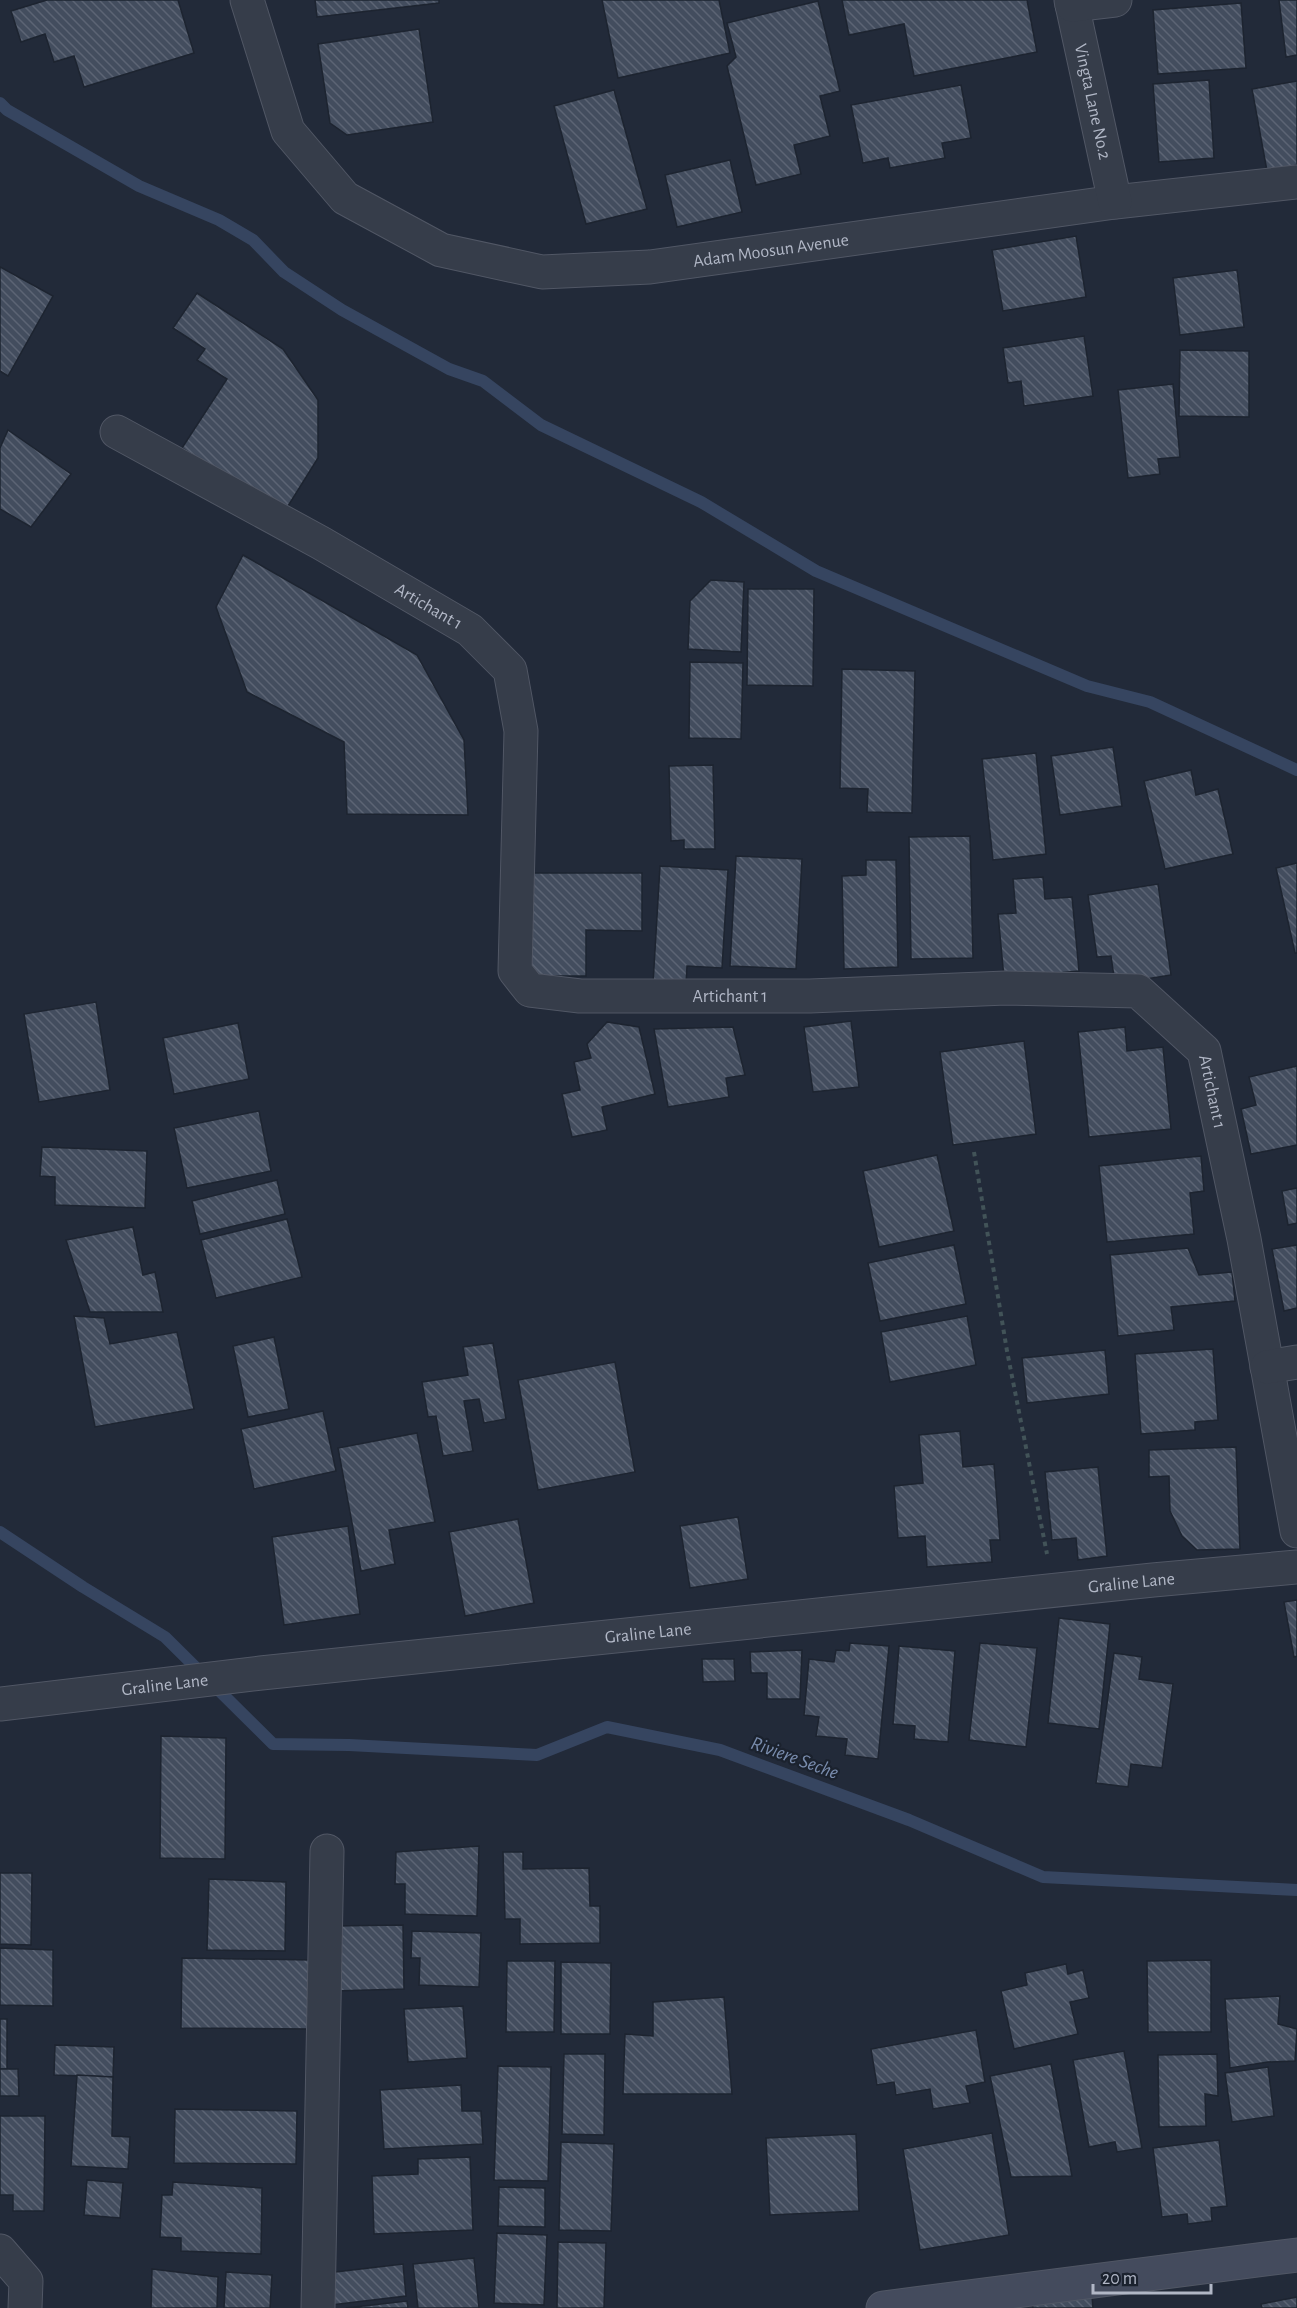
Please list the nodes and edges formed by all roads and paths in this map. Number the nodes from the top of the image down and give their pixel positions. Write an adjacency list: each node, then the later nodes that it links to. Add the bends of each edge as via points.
1 (247, 0): 5 (street, Adam Moosun Avenue, via 288,131 345,198 441,250 542,272 650,267)
2 (1115, 0): 3 (street)
3 (1071, 3): 5 (street, Vingta Lane No.2)
4 (1297, 182): 5 (street, Adam Moosun Avenue)
5 (1115, 202)
6 (117, 432): 8 (street, Artichant 1, via 470,630 510,670 521,731 515,971 530,990 580,996 810,996 1006,988 1138,991 1204,1051 1244,1239)
7 (974, 1152): 11 (path, via 1007,1351)
8 (1282, 1364): 9 (street, Artichant 1)
9 (1297, 1531)
10 (1297, 1567): 11 (street, Graline Lane)
11 (1054, 1590): 12 (street, Graline Lane)
12 (0, 1704)
13 (327, 1851): 18 (street)
14 (0, 2251): 17 (street, via 26,2281)
15 (1297, 2255): 16 (street)
16 (957, 2304): 19 (street)
17 (25, 2308)
18 (318, 2308)
19 (883, 2308)

